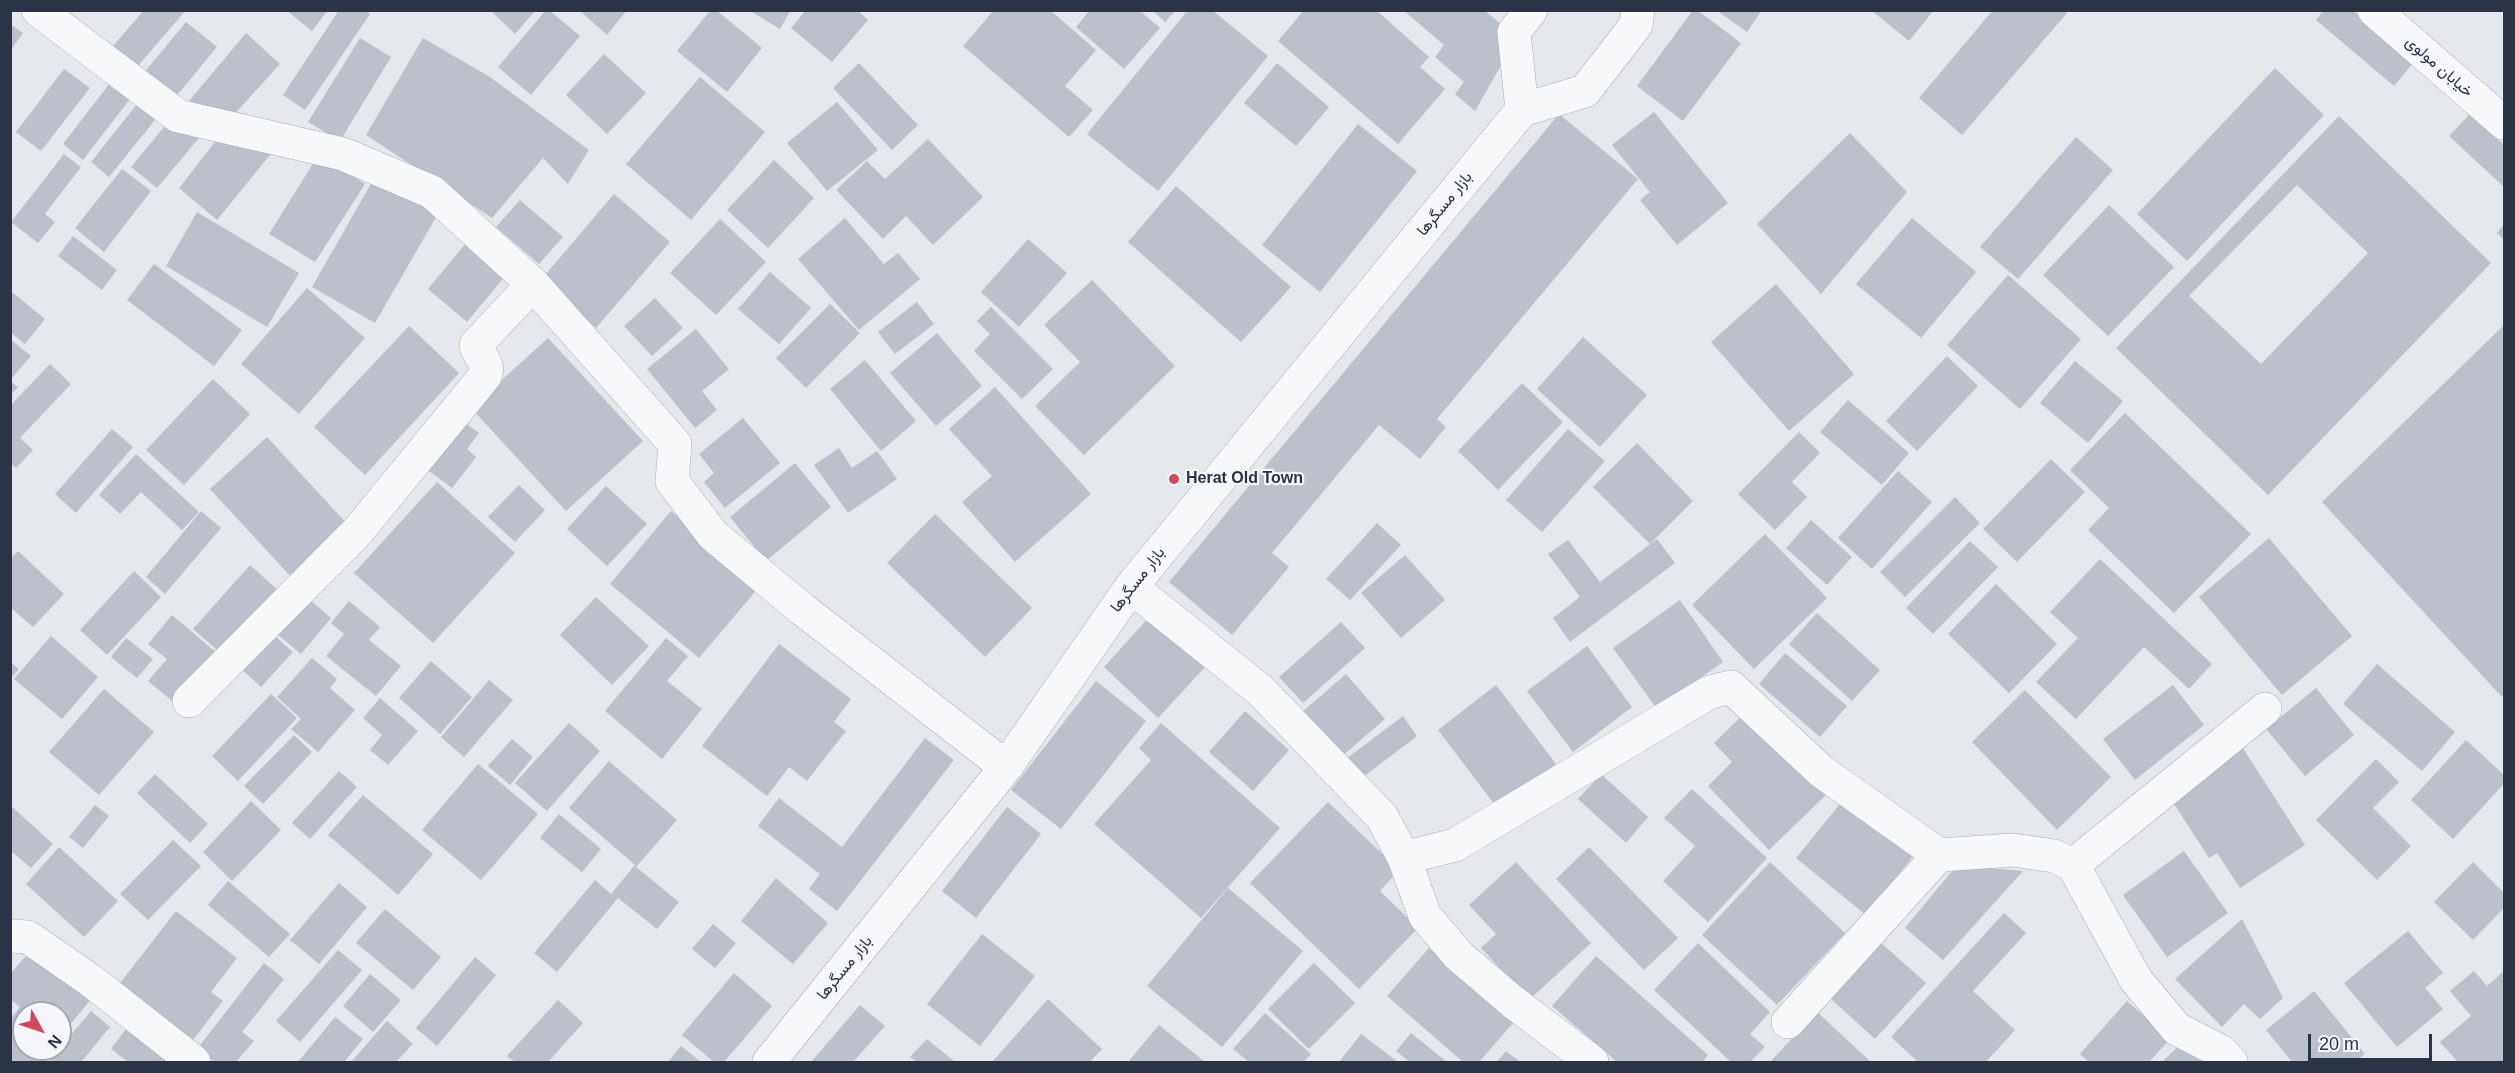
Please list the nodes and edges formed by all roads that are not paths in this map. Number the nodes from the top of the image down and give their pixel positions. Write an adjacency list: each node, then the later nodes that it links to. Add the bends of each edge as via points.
1 (38, 10): 7 (street, via 178,116 343,154 432,192)
2 (1531, 10): 5 (street, via 1514,32)
3 (1638, 10): 5 (street, via 1636,25 1585,91)
4 (2374, 10): 6 (street, خیابان مولوی)
5 (1522, 110): 8 (street, بازار مسگرها)
6 (2505, 123)
7 (533, 284): 9 (street, via 476,345 487,364 485,376 357,532); 11 (street, via 675,444 672,481 713,535 801,609)
8 (1131, 587): 11 (street, بازار مسگرها); 13 (street, via 1260,690 1382,817)
9 (189, 701)
10 (2265, 709): 14 (street)
11 (1006, 767): 18 (street, بازار مسگرها)
12 (1939, 855): 13 (street, via 1821,771 1731,687 1710,693 1455,845); 14 (street, via 2013,850 2054,856); 16 (street)
13 (1404, 858): 19 (street, via 1425,916 1458,955)
14 (2073, 865): 20 (street, via 2136,980 2177,1029 2220,1051)
15 (10, 936): 17 (street, via 28,937)
16 (1788, 1022)
17 (194, 1062)
18 (769, 1062)
19 (1592, 1062)
20 (2230, 1062)

